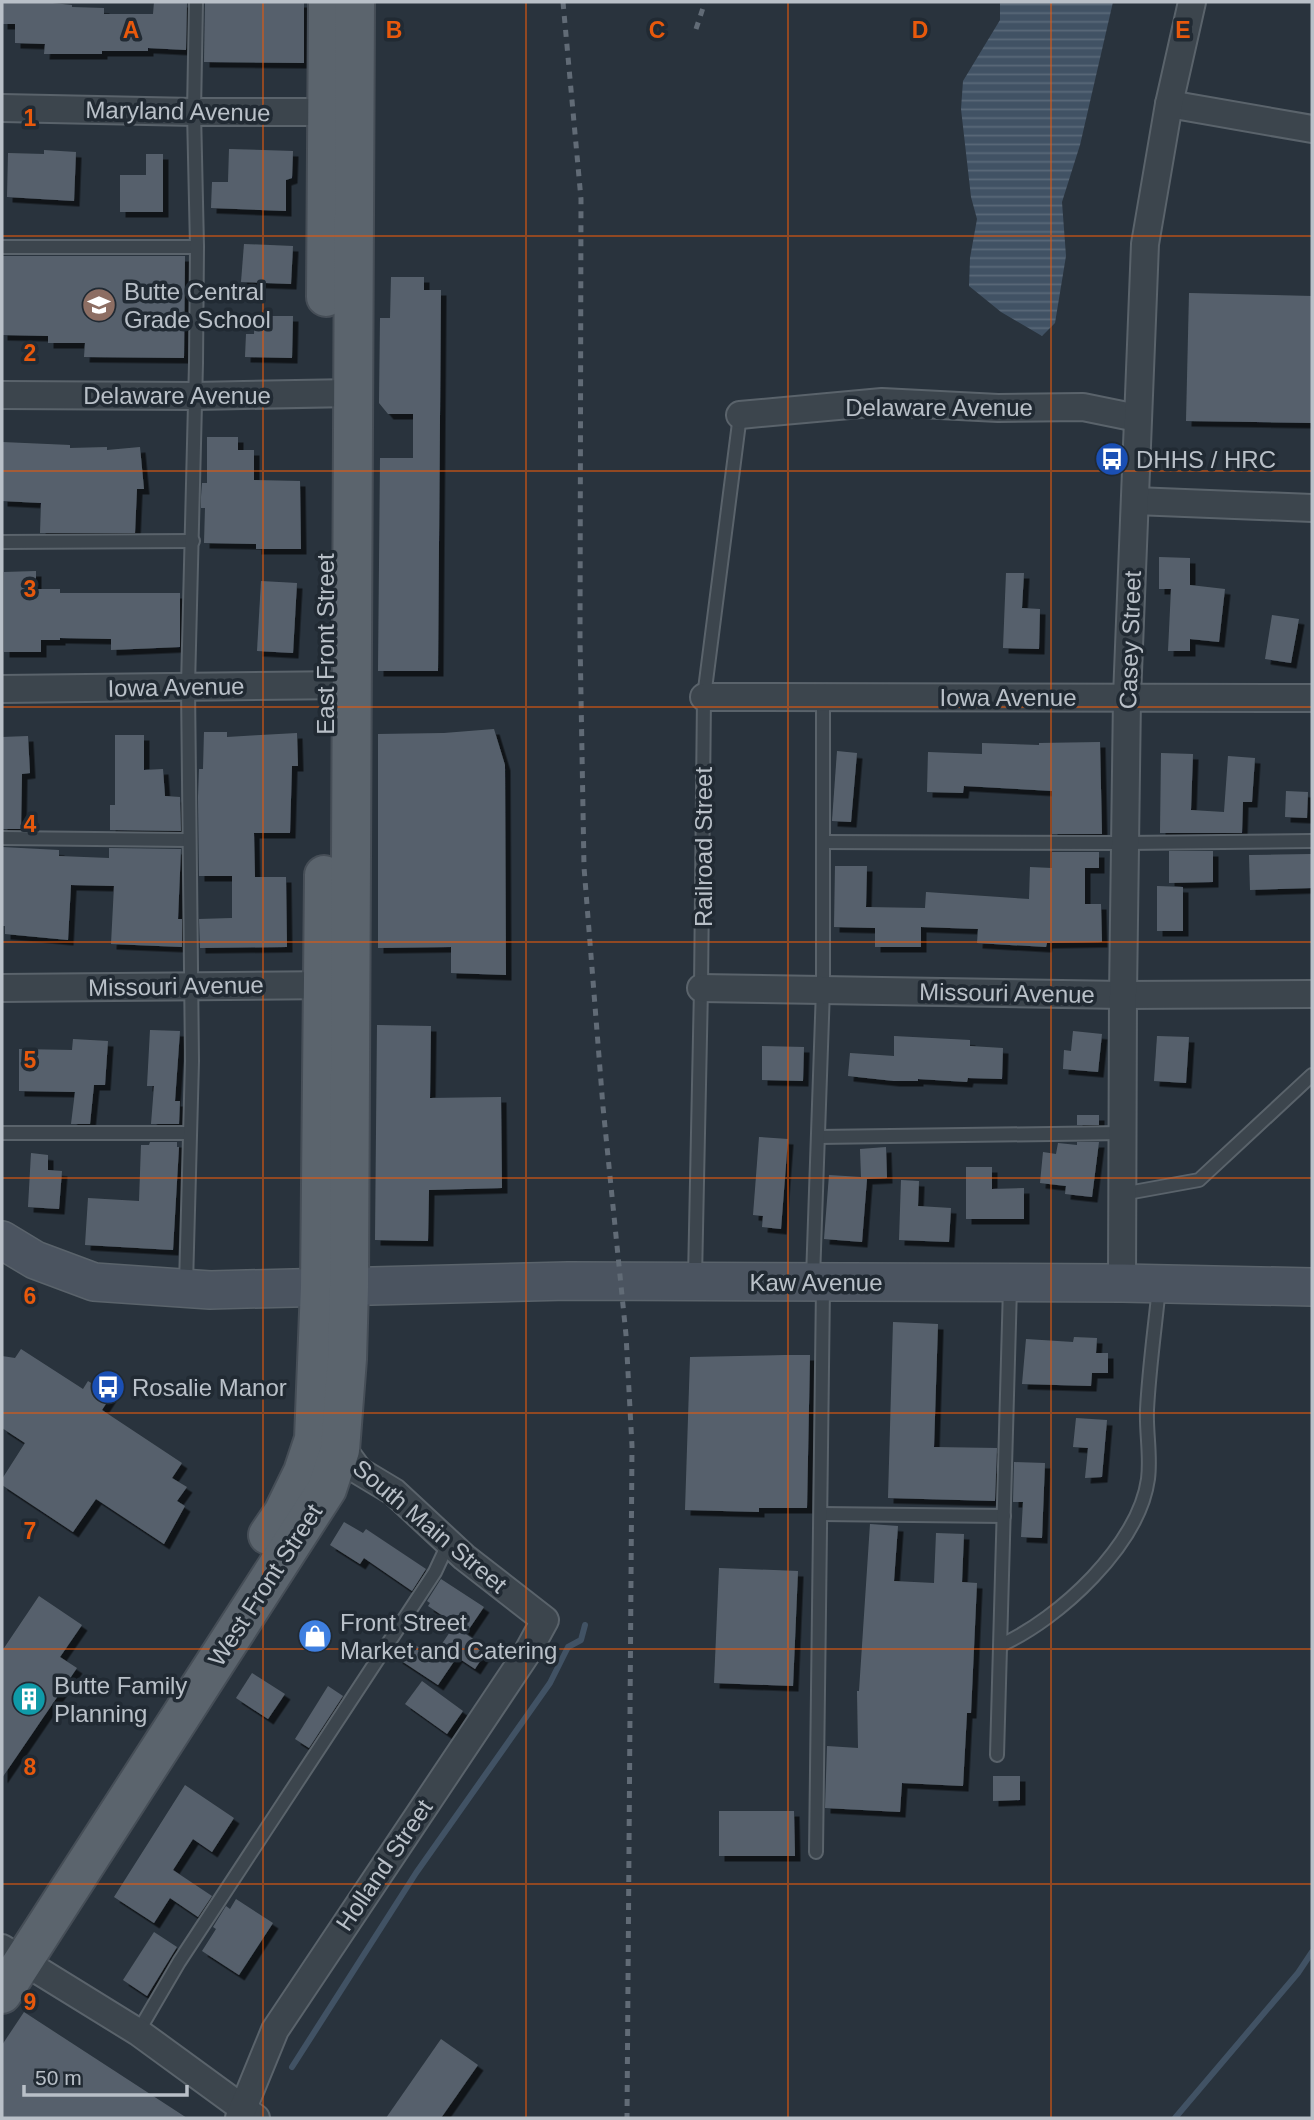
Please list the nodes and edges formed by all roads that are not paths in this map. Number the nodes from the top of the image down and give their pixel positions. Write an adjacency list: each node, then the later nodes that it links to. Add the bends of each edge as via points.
1 (195, 2): 7 (lane)
2 (328, 2): 8 (main road, East Front Street)
3 (355, 2): 8 (main road, East Front Street)
4 (1192, 2): 5 (street, Casey Street)
5 (1169, 104): 9 (street); 16 (street, Casey Street, via 1145,244)
6 (2, 108): 7 (street, Maryland Avenue)
7 (194, 112): 8 (street, Maryland Avenue); 11 (lane)
8 (341, 112): 12 (main road, East Front Street)
9 (1312, 129)
10 (2, 247): 11 (lane)
11 (197, 247): 14 (lane)
12 (339, 393): 14 (street, Delaware Avenue); 22 (main road, East Front Street)
13 (2, 395): 14 (street, Delaware Avenue)
14 (195, 396): 19 (lane)
15 (740, 415): 16 (street, Delaware Avenue, via 882,402 1083,407); 24 (lane, Railroad Street)
16 (1137, 418): 17 (street, Casey Street)
17 (1135, 501): 18 (street); 26 (street, Casey Street)
18 (1312, 508)
19 (193, 541): 20 (lane); 21 (lane)
20 (2, 542)
21 (188, 686): 22 (street, Iowa Avenue); 23 (street, Iowa Avenue); 29 (lane)
22 (337, 686): 33 (main road, East Front Street)
23 (2, 689)
24 (704, 697): 25 (street, Iowa Avenue); 36 (lane, Railroad Street)
25 (823, 697): 26 (street, Iowa Avenue); 31 (lane)
26 (1127, 697): 27 (street, Iowa Avenue); 32 (street, Casey Street)
27 (1312, 698)
28 (2, 838): 29 (lane)
29 (188, 840): 34 (lane)
30 (1312, 841): 32 (lane)
31 (823, 842): 32 (lane); 37 (lane)
32 (1125, 844): 39 (street, Casey Street)
33 (337, 985): 34 (street, Missouri Avenue); 52 (main road, East Front Street)
34 (191, 986): 35 (street, Missouri Avenue); 42 (lane)
35 (2, 988)
36 (701, 988): 37 (street, Missouri Avenue); 47 (lane, Railroad Street)
37 (823, 989): 39 (street, Missouri Avenue); 44 (lane)
38 (1312, 994): 39 (street, Missouri Avenue)
39 (1123, 995): 43 (street, Casey Street)
40 (1312, 1075): 45 (lane, via 1199,1180)
41 (2, 1133): 42 (lane)
42 (189, 1133): 54 (lane)
43 (1122, 1133): 44 (lane); 45 (street, Casey Street)
44 (818, 1137): 48 (lane)
45 (1122, 1194): 50 (street, Casey Street)
46 (2, 1240): 54 (street, via 35,1260 93,1282)
47 (695, 1282): 48 (street, Kaw Avenue); 52 (street, Kaw Avenue)
48 (818, 1282): 49 (street, Kaw Avenue); 56 (lane)
49 (1010, 1283): 50 (street, Kaw Avenue); 57 (lane)
50 (1122, 1283): 51 (street, Kaw Avenue)
51 (1159, 1284): 53 (street, Kaw Avenue); 60 (lane, via 1147,1410 1148,1479 1137,1516 1107,1560 1073,1597 1027,1633)
52 (335, 1287): 54 (street); 55 (main road, West Front Street)
53 (1312, 1287)
54 (186, 1289)
55 (327, 1442): 58 (street, South Main Street, via 359,1471 394,1492); 63 (main road, West Front Street, via 303,1472 283,1513)
56 (821, 1514): 57 (lane); 62 (lane)
57 (1004, 1516): 60 (lane)
58 (449, 1542): 59 (street, South Main Street); 65 (lane, via 435,1572 179,1962)
59 (545, 1620): 66 (street, Holland Street, via 275,2030)
60 (1001, 1645): 61 (lane)
61 (996, 1755)
62 (816, 1852)
63 (9, 1951): 64 (main road, West Front Street); 65 (street)
64 (2, 1994)
65 (138, 2032): 66 (street)
66 (246, 2116)

